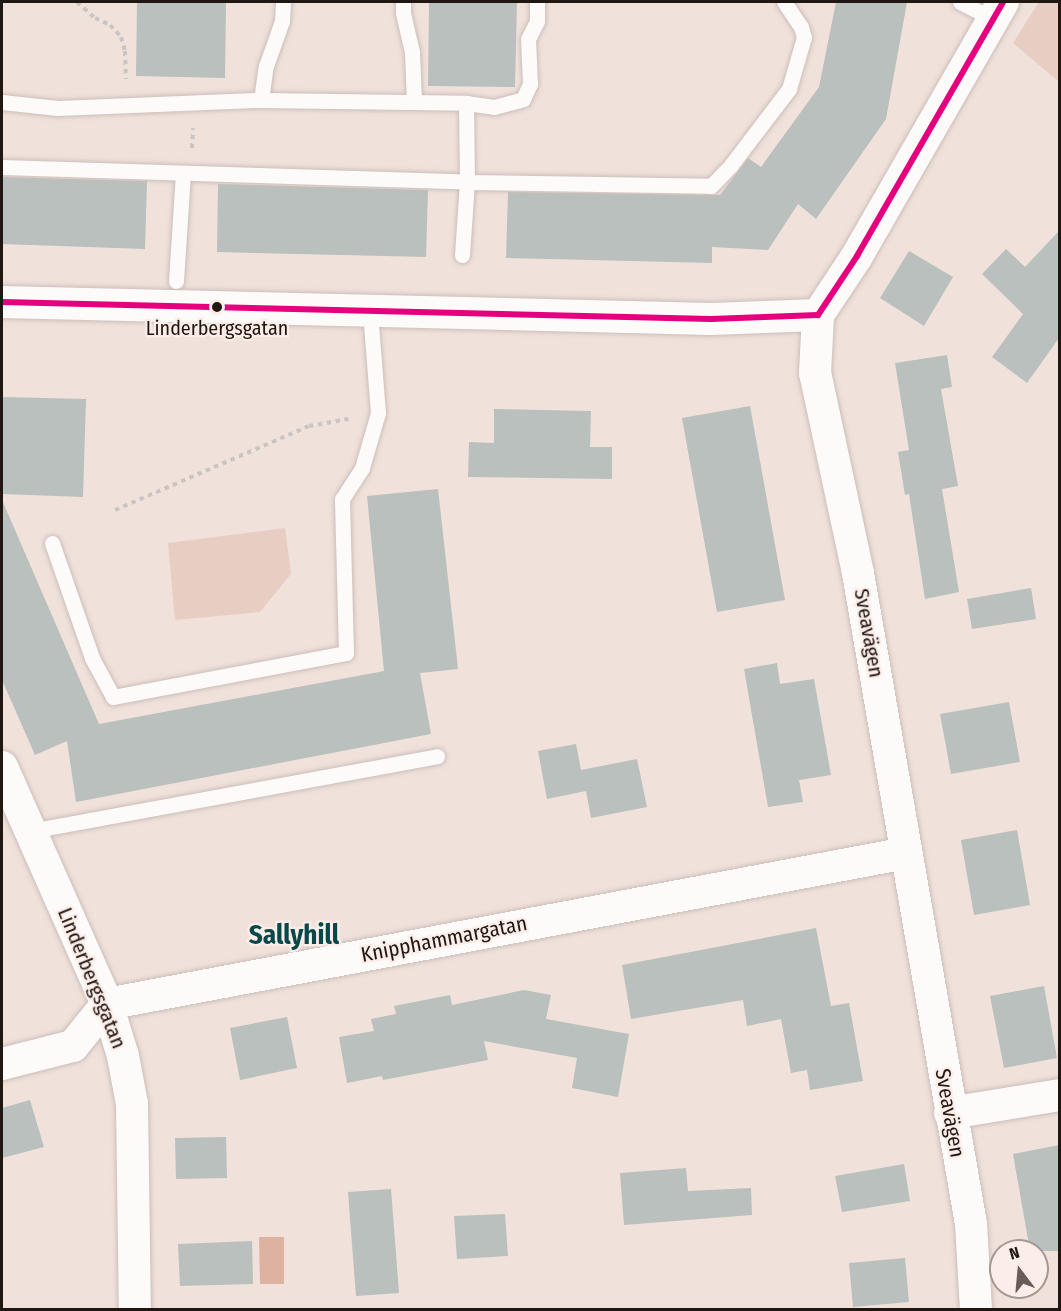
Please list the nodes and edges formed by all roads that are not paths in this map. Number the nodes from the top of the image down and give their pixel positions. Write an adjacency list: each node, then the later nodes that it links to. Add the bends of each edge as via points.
1 (283, 2): 7 (lane, via 282,21 266,66)
2 (403, 2): 9 (lane, via 412,52)
3 (537, 2): 10 (lane, via 537,21 528,39 530,84 523,99 494,107)
4 (784, 2): 13 (lane, via 804,37 789,89 711,186)
5 (960, 2): 6 (lane)
6 (999, 8): 18 (street, Sveavägen)
7 (261, 100): 8 (lane, via 58,108); 9 (lane)
8 (2, 102)
9 (414, 102): 10 (lane)
10 (466, 103): 13 (lane)
11 (2, 167): 12 (lane)
12 (183, 173): 13 (lane); 15 (lane)
13 (467, 182): 14 (lane)
14 (462, 255)
15 (176, 281)
16 (2, 302): 17 (street)
17 (370, 312): 18 (street, via 711,319); 19 (lane, via 378,413 362,468 342,499 346,653 113,697 92,658)
18 (818, 315): 23 (street, Sveavägen, via 815,373 858,573)
19 (52, 543)
20 (437, 756): 22 (lane)
21 (2, 767): 22 (street, Linderbergsgatan)
22 (30, 831): 24 (street, Linderbergsgatan)
23 (906, 853): 24 (street, Knipphammargatan); 27 (street, Sveavägen)
24 (107, 1004): 25 (street, via 73,1046); 28 (street, Linderbergsgatan, via 132,1104)
25 (2, 1064)
26 (1059, 1095): 27 (street)
27 (950, 1113): 29 (street, Sveavägen, via 971,1224)
28 (135, 1310)
29 (976, 1310)

